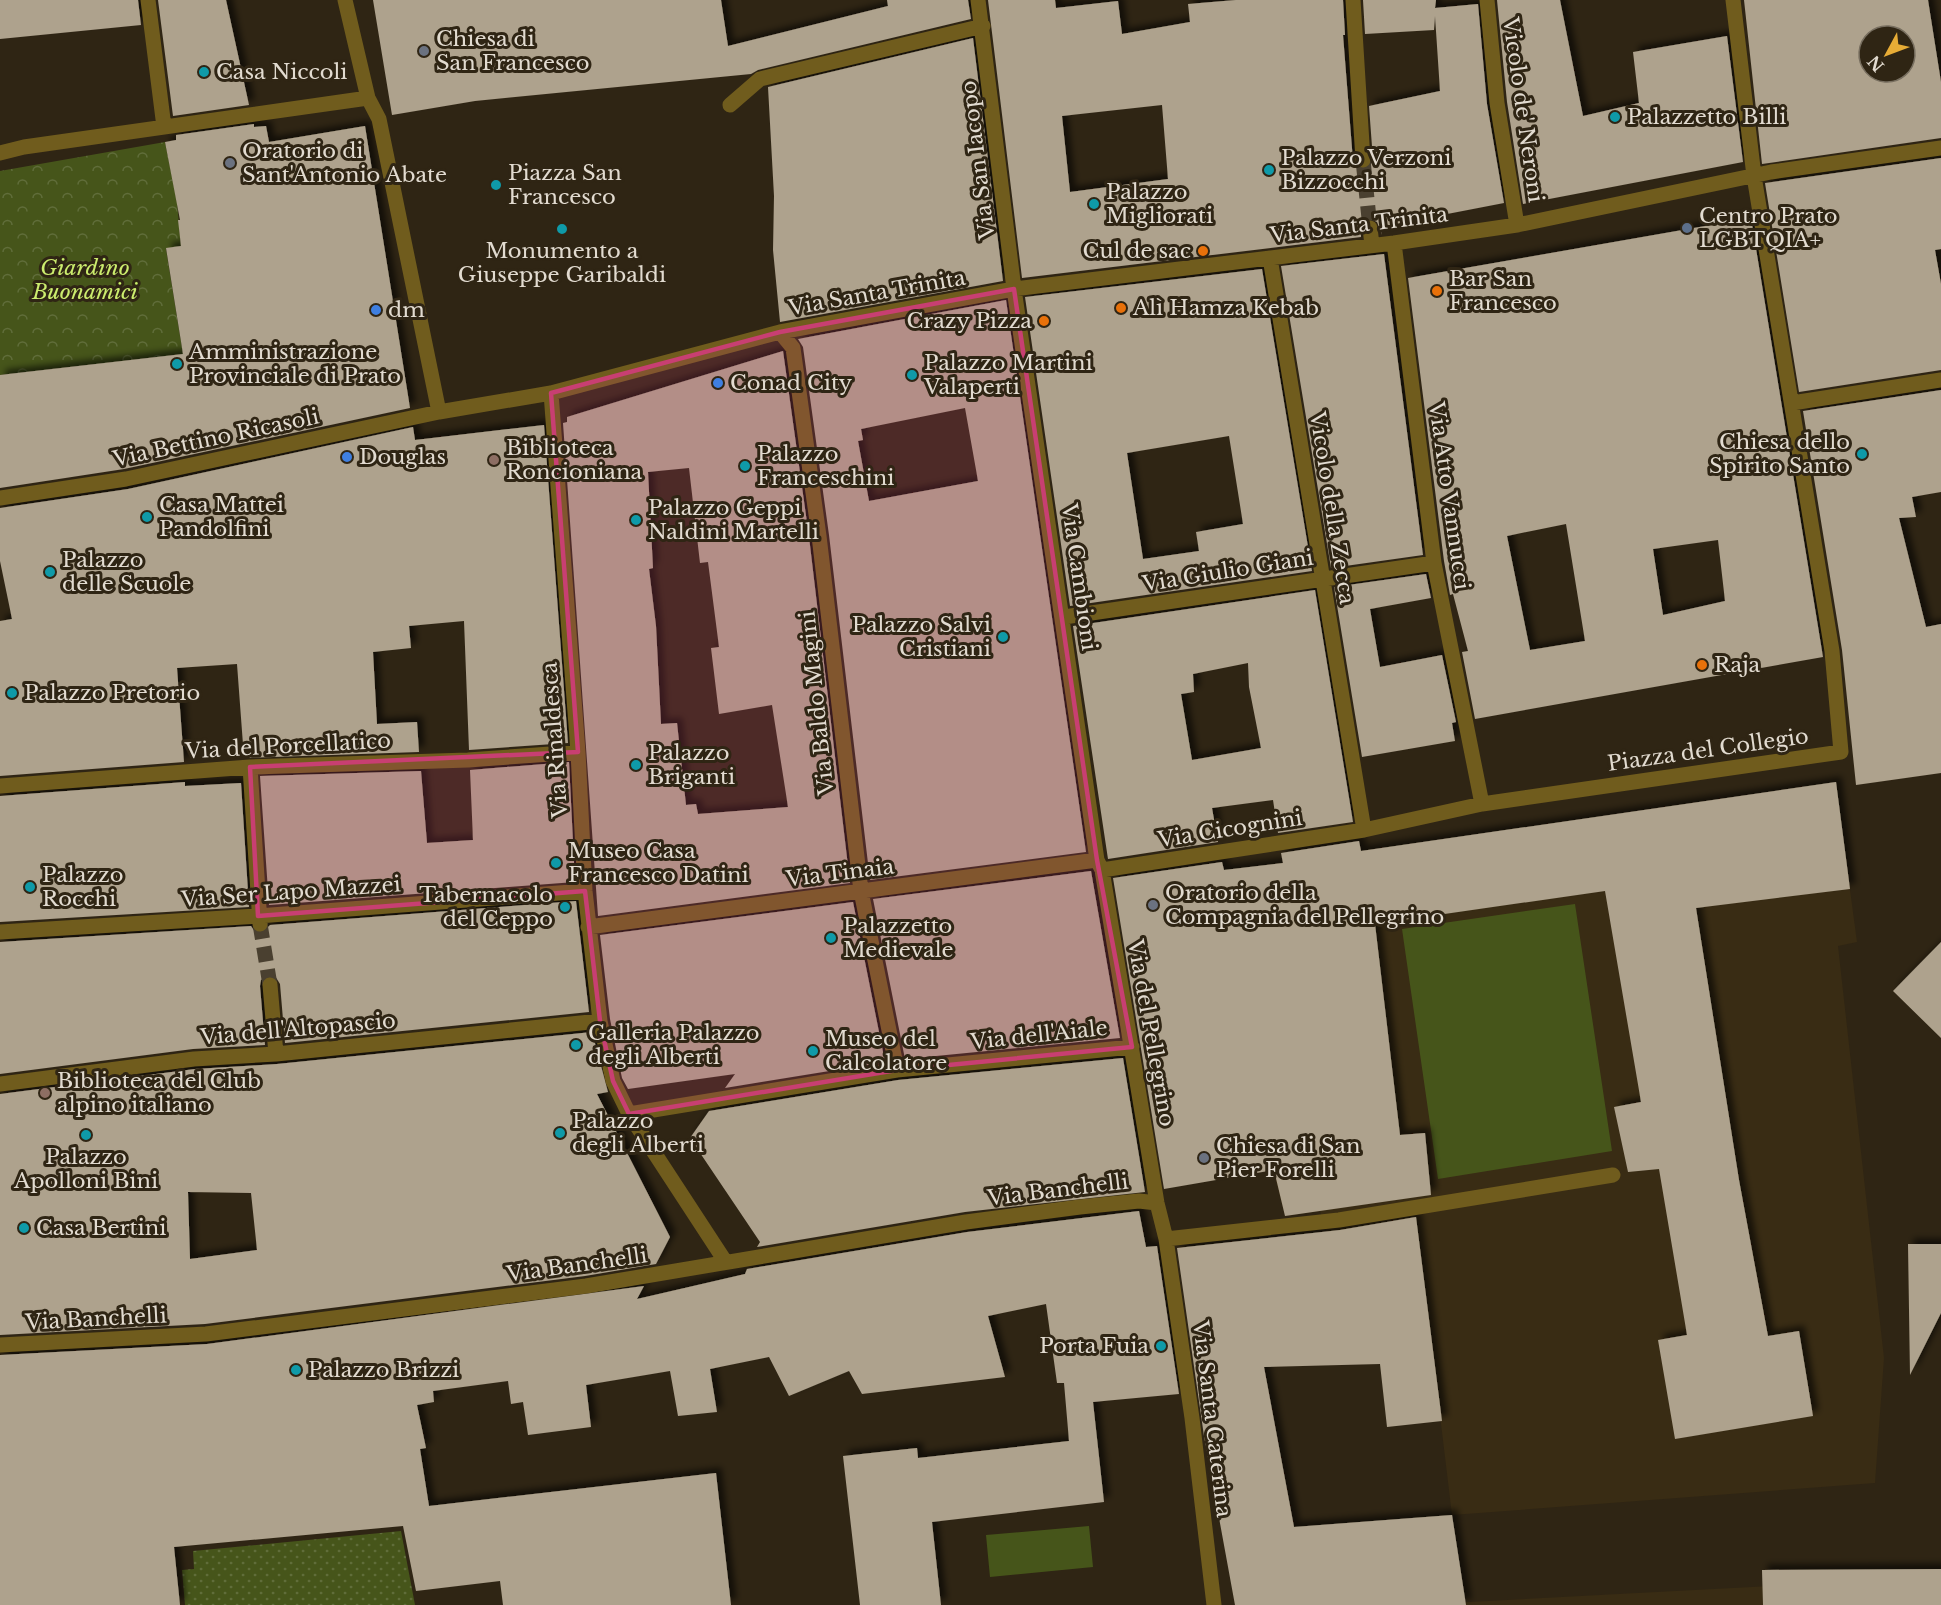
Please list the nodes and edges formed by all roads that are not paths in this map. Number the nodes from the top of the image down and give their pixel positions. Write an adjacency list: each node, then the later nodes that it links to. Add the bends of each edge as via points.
1 (148, 0): 10 (street)
2 (345, 0): 8 (street)
3 (978, 0): 7 (street, Via San Iacopo)
4 (1353, 0): 13 (street)
5 (1487, 0): 15 (street, Vicolo de' Neroni, via 1497,104)
6 (1733, 0): 14 (street)
7 (983, 26): 9 (street, via 760,79); 20 (street, Via San Iacopo)
8 (368, 98): 10 (street); 25 (street, via 379,119)
9 (730, 105)
10 (168, 126): 12 (street)
11 (1941, 148): 14 (street, Via Santa Trinita)
12 (0, 153)
13 (1363, 159)
14 (1754, 176): 15 (street, Via Santa Trinita); 24 (street)
15 (1517, 225): 17 (street, Via Santa Trinita)
16 (1370, 228): 18 (street)
17 (1394, 243): 18 (street, Via Santa Trinita); 27 (street, Via Atto Vannucci)
18 (1372, 245): 19 (street, Via Santa Trinita)
19 (1270, 258): 20 (street, Via Santa Trinita); 28 (street, Vicolo della Zecca)
20 (1014, 289): 21 (street, Via Santa Trinita); 29 (street, Via Cambioni)
21 (780, 332): 23 (street); 37 (street, Via Baldo Magini, via 793,348)
22 (1941, 380): 24 (street)
23 (551, 393): 25 (street); 30 (street, Via Rinaldesca)
24 (1792, 403): 33 (street, Piazza del Collegio, via 1832,651 1841,752)
25 (439, 412): 26 (street, Via Bettino Ricasoli, via 126,479)
26 (0, 498)
27 (1434, 563): 28 (street, Via Giulio Giani); 33 (street, Via Atto Vannucci)
28 (1321, 578): 29 (street, Via Giulio Giani); 34 (street, Vicolo della Zecca)
29 (1064, 617): 35 (street, Via Cambioni)
30 (578, 752): 31 (street, Via del Porcellatico); 36 (street, Via Rinaldesca)
31 (250, 767): 32 (street, Via del Porcellatico); 38 (street)
32 (0, 786)
33 (1482, 804): 34 (street, Piazza del Collegio)
34 (1364, 830): 35 (street, Via Cicognini)
35 (1100, 865): 37 (street, Via Tinaia); 43 (street, Via del Pellegrino)
36 (585, 891): 38 (street, Via Ser Lapo Mazzei); 39 (street, Via Rinaldesca)
37 (861, 891): 39 (street, Via Tinaia); 45 (street, Via Baldo Magini)
38 (259, 920): 40 (street, Via Ser Lapo Mazzei)
39 (588, 927): 42 (street, Via Rinaldesca)
40 (0, 932)
41 (270, 986): 44 (street)
42 (600, 1021): 44 (street, Via dell'Altopascio); 47 (street, Via Rinaldesca, via 613,1081)
43 (1132, 1047): 45 (street, Via dell'Aiale); 49 (street, Via del Pellegrino)
44 (276, 1054): 46 (street, Via dell'Altopascio, via 194,1059)
45 (897, 1071): 47 (street, Via dell'Aiale)
46 (0, 1084)
47 (629, 1114): 51 (street, Via Rinaldesca)
48 (1613, 1175): 50 (street, via 1338,1220)
49 (1157, 1203): 50 (street, Via del Pellegrino); 51 (street, Via Banchelli, via 1139,1201 966,1222)
50 (1166, 1239): 53 (street, Via Santa Caterina)
51 (725, 1262): 52 (street, Via Banchelli, via 536,1293 206,1334)
52 (0, 1345)
53 (1214, 1605)

